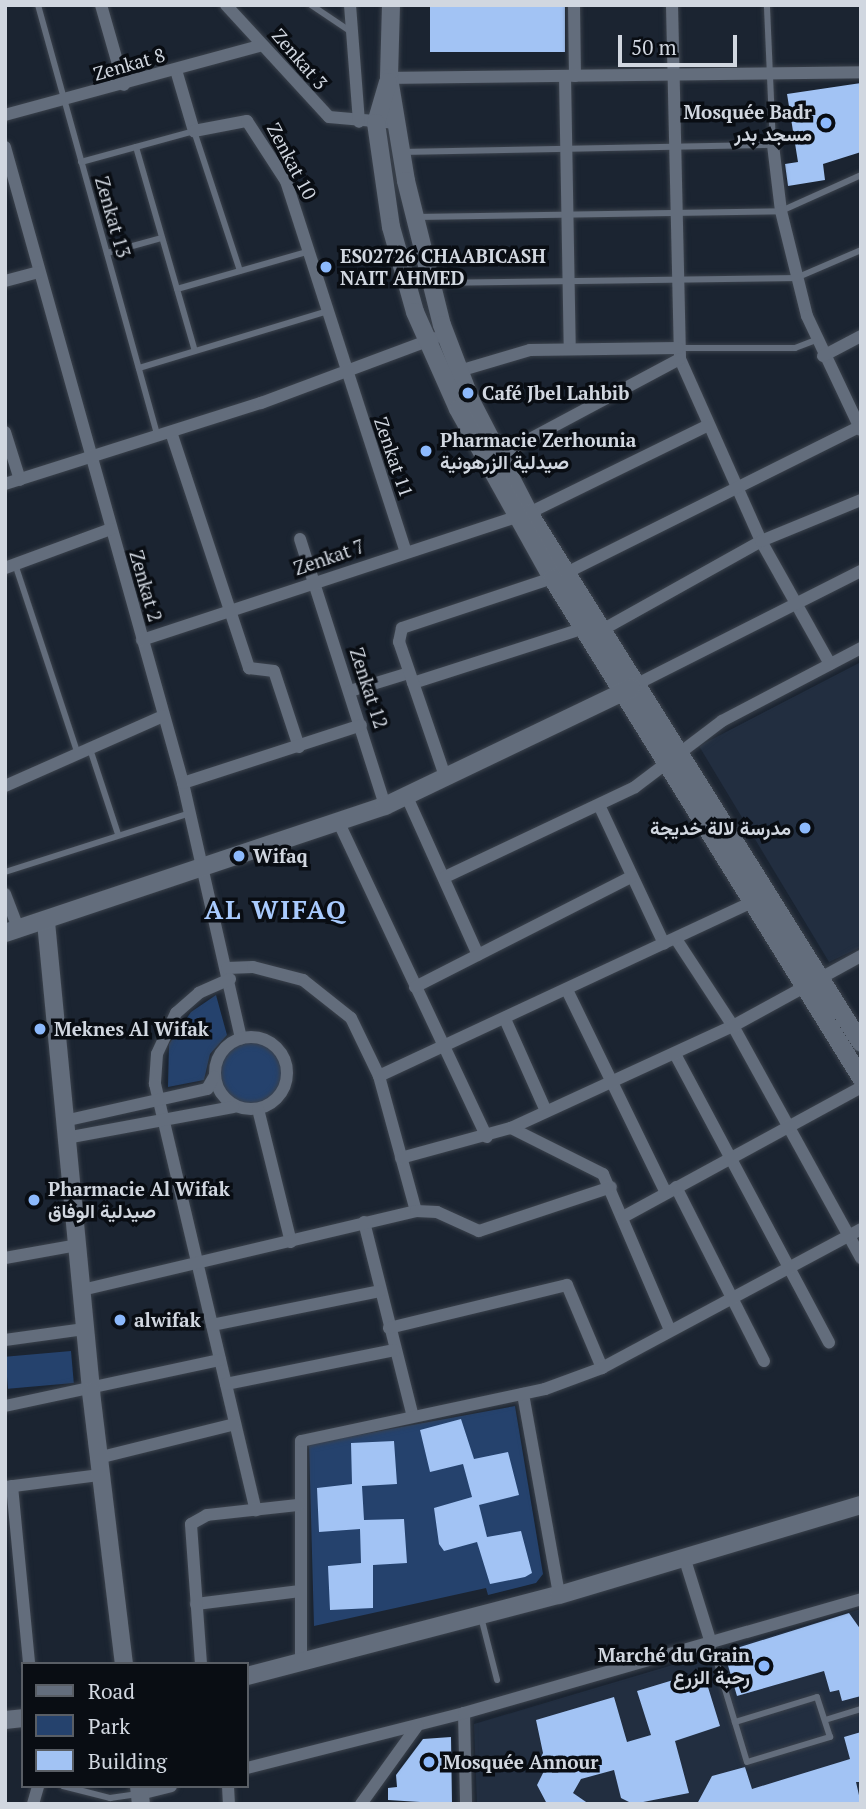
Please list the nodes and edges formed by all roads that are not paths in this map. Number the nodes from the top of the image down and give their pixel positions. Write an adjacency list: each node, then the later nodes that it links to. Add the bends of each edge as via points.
1 (38, 5): 19 (lane, Zenkat 13)
2 (101, 5): 18 (street)
3 (226, 5): 11 (street, Zenkat 3)
4 (311, 5): 10 (lane)
5 (350, 5): 10 (street)
6 (391, 5): 17 (street)
7 (574, 5): 16 (street)
8 (672, 5): 15 (street)
9 (767, 5): 14 (lane)
10 (353, 33): 21 (street)
11 (262, 45): 12 (street, Zenkat 8); 21 (street, Zenkat 3, via 317,108)
12 (176, 70): 18 (street, Zenkat 8); 23 (street)
13 (861, 72): 14 (street)
14 (770, 73): 15 (street); 24 (lane)
15 (673, 74): 16 (street); 27 (street)
16 (570, 76): 17 (street); 28 (street)
17 (389, 78): 21 (street); 22 (street)
18 (124, 85): 19 (street, Zenkat 8)
19 (64, 102): 20 (street, Zenkat 8); 30 (lane, Zenkat 13)
20 (5, 115)
21 (367, 122): 22 (street, Zenkat 3); 52 (street, via 396,247)
22 (397, 122): 29 (street)
23 (194, 131): 26 (lane); 37 (street, Zenkat 10, via 241,120 251,125 286,181); 40 (lane)
24 (773, 145): 27 (lane); 32 (street)
25 (5, 147): 41 (street, Zenkat 2)
26 (135, 147): 30 (lane); 36 (lane)
27 (675, 147): 28 (lane); 33 (street)
28 (566, 149): 29 (lane); 34 (street)
29 (402, 152): 35 (street)
30 (81, 162): 39 (lane, Zenkat 13)
31 (861, 175): 32 (lane)
32 (781, 211): 33 (lane); 42 (street)
33 (676, 213): 34 (lane); 43 (street)
34 (567, 215): 35 (lane); 45 (street)
35 (414, 217): 46 (street)
36 (162, 237): 39 (lane); 47 (lane)
37 (312, 250): 40 (lane); 48 (street, Zenkat 10)
38 (861, 250): 42 (lane)
39 (107, 253): 57 (lane, Zenkat 13)
40 (240, 271): 47 (lane)
41 (38, 272): 44 (street); 66 (street, Zenkat 2)
42 (796, 278): 43 (lane); 51 (street)
43 (677, 279): 45 (lane); 55 (street)
44 (5, 281)
45 (568, 282): 46 (lane); 53 (street)
46 (431, 283): 49 (street)
47 (177, 289): 54 (lane)
48 (325, 312): 54 (lane); 59 (street, Zenkat 10)
49 (445, 334): 52 (street); 58 (street)
50 (861, 336): 56 (street)
51 (816, 340): 55 (lane, via 795,348); 56 (street)
52 (427, 341): 59 (street); 71 (street)
53 (570, 349): 55 (street); 58 (street, via 513,353)
54 (195, 351): 57 (lane)
55 (679, 354): 60 (street); 65 (street)
56 (823, 356): 61 (street)
57 (139, 368): 64 (lane, Zenkat 13)
58 (459, 371): 65 (street)
59 (346, 373): 63 (street); 75 (street, Zenkat 11)
60 (709, 425): 69 (street); 71 (street, Zenkat 7)
61 (860, 429): 69 (street)
62 (5, 432): 67 (street)
63 (171, 432): 64 (street); 81 (street)
64 (157, 437): 66 (street)
65 (498, 456): 71 (street)
66 (90, 458): 67 (street); 72 (street, Zenkat 2)
67 (20, 480): 68 (street)
68 (5, 485)
69 (734, 487): 74 (street); 78 (street)
70 (861, 500): 74 (street)
71 (522, 515): 75 (street, Zenkat 7); 78 (street)
72 (111, 529): 76 (street); 84 (street, Zenkat 2)
73 (300, 539): 79 (street, Zenkat 12)
74 (761, 541): 80 (street); 83 (street)
75 (406, 552): 79 (street, Zenkat 7)
76 (10, 566): 93 (lane)
77 (861, 571): 80 (street)
78 (559, 576): 82 (street); 83 (street); 87 (street, via 401,628)
79 (315, 582): 81 (street, Zenkat 7); 89 (street, Zenkat 12)
80 (797, 598): 86 (street); 88 (street)
81 (230, 612): 84 (street, Zenkat 7); 92 (street, via 249,668 274,671)
82 (584, 628): 87 (street); 88 (street)
83 (602, 630): 88 (street)
84 (142, 640): 90 (street, Zenkat 2)
85 (861, 648): 86 (street)
86 (830, 664): 94 (street, via 722,721)
87 (411, 678): 89 (street); 95 (street)
88 (630, 689): 94 (street); 95 (street)
89 (350, 691): 91 (street, Zenkat 12)
90 (163, 716): 93 (street); 96 (street, Zenkat 2)
91 (361, 725): 92 (street); 100 (street, Zenkat 12)
92 (299, 747): 96 (street)
93 (83, 749): 97 (street); 103 (lane)
94 (675, 758): 99 (street); 109 (street); 116 (street)
95 (446, 779): 98 (street)
96 (183, 783): 101 (street, Zenkat 2)
97 (5, 786)
98 (407, 797): 100 (street); 106 (street)
99 (599, 805): 106 (street); 107 (street)
100 (385, 806): 102 (street)
101 (190, 813): 103 (lane); 104 (street, Zenkat 2)
102 (339, 824): 104 (street); 117 (street)
103 (118, 834): 105 (lane)
104 (203, 869): 110 (street); 115 (street, Zenkat 2)
105 (5, 872)
106 (445, 877): 113 (street)
107 (631, 877): 112 (street); 113 (street)
108 (5, 894): 111 (street)
109 (750, 903): 112 (street); 116 (street)
110 (46, 922): 111 (street); 137 (street, via 60,1015)
111 (12, 931)
112 (670, 942): 118 (street); 120 (street)
113 (478, 956): 117 (street)
114 (861, 956): 116 (street)
115 (229, 973): 121 (street, Zenkat 2); 125 (street, via 284,973 321,990 363,1035); 130 (street, via 198,993 168,1026 155,1069)
116 (810, 980): 120 (street); 122 (street); 127 (street)
117 (415, 987): 123 (street)
118 (567, 990): 119 (street); 128 (street)
119 (505, 1019): 123 (street); 133 (street)
120 (733, 1026): 124 (street); 136 (street)
121 (241, 1038): 126 (street, via 223,1049); 132 (street, via 274,1045 286,1064 279,1097)
122 (860, 1041)
123 (446, 1047): 125 (street); 138 (street)
124 (675, 1054): 128 (street); 140 (street)
125 (379, 1076): 139 (street)
126 (214, 1077): 130 (street, via 207,1089); 131 (street, via 221,1095)
127 (861, 1077)
128 (608, 1083): 133 (street); 142 (street)
129 (861, 1087): 136 (street)
130 (158, 1100): 134 (street); 137 (street)
131 (237, 1107): 132 (street); 134 (street)
132 (258, 1109): 147 (street)
133 (546, 1111): 135 (street)
134 (163, 1117): 137 (street); 151 (street)
135 (511, 1128): 138 (street); 141 (street, via 603,1174)
136 (790, 1128): 140 (street); 146 (street)
137 (65, 1130): 148 (street)
138 (486, 1137): 139 (street)
139 (401, 1158): 143 (street)
140 (728, 1160): 142 (street); 152 (street)
141 (611, 1187): 143 (street, via 479,1231 437,1212); 144 (street)
142 (671, 1190): 144 (street); 155 (street)
143 (416, 1211): 145 (street)
144 (623, 1217): 159 (street)
145 (364, 1222): 147 (street); 154 (street)
146 (855, 1232): 150 (street); 152 (street)
147 (291, 1242): 151 (street)
148 (77, 1245): 149 (street); 153 (street)
149 (5, 1258)
150 (861, 1258)
151 (197, 1264): 153 (street); 156 (street)
152 (792, 1266): 155 (street); 161 (street)
153 (82, 1290): 158 (street)
154 (380, 1290): 156 (street); 157 (street)
155 (732, 1297): 159 (street); 164 (street)
156 (212, 1325): 163 (street)
157 (389, 1328): 162 (street); 165 (street, via 567,1285)
158 (84, 1329): 160 (street); 167 (street)
159 (670, 1330): 165 (street)
160 (5, 1340)
161 (829, 1342)
162 (395, 1350): 166 (street); 170 (street)
163 (220, 1360): 166 (street); 167 (street)
164 (764, 1361)
165 (602, 1368): 168 (street)
166 (226, 1384): 171 (street)
167 (90, 1392): 169 (street); 172 (street)
168 (523, 1394): 170 (street); 181 (street)
169 (5, 1406)
170 (412, 1413): 174 (street, via 301,1441)
171 (235, 1424): 172 (street); 176 (street)
172 (99, 1467): 173 (street); 187 (street)
173 (9, 1487): 178 (street)
174 (298, 1505): 176 (street); 180 (street)
175 (861, 1505): 177 (street)
176 (256, 1510): 183 (street, via 191,1524)
177 (685, 1560): 181 (street); 185 (street)
178 (21, 1574): 179 (street); 186 (street)
179 (5, 1576)
180 (300, 1591): 183 (street); 189 (street)
181 (559, 1595): 184 (street)
182 (861, 1599): 185 (street)
183 (196, 1604): 188 (street)
184 (481, 1617): 189 (street); 191 (lane)
185 (711, 1643): 193 (street); 195 (lane)
186 (29, 1662)
187 (124, 1662)
188 (201, 1662)
189 (301, 1662): 190 (street)
190 (248, 1676)
191 (497, 1680)
192 (861, 1709): 194 (lane)
193 (464, 1713): 196 (street); 202 (street)
194 (825, 1720): 195 (lane, via 817,1697); 195 (lane, via 830,1737 747,1762)
195 (735, 1722)
196 (418, 1725): 197 (street); 201 (street)
197 (248, 1768)
198 (71, 1788): 200 (lane, via 110,1798)
199 (165, 1788): 200 (street)
200 (140, 1795)
201 (361, 1804)
202 (466, 1804)

